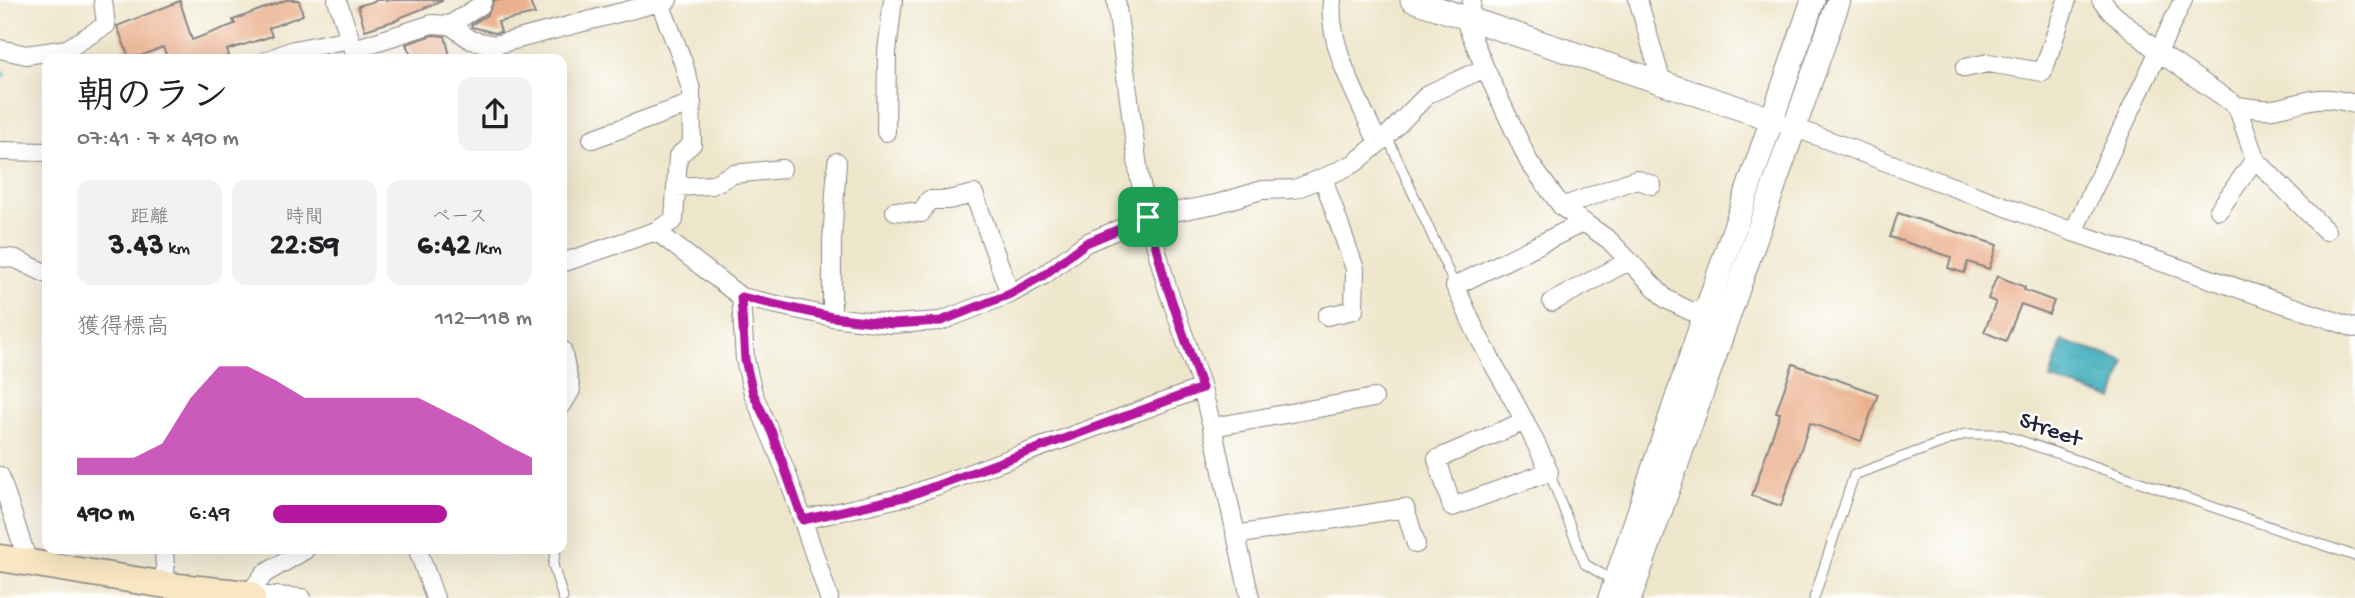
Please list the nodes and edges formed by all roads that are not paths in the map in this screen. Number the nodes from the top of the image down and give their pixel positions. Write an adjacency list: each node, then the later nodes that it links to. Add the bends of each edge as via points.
1 (103, 0): 17 (street, via 106,25 67,50 26,55)
2 (337, 0): 18 (street)
3 (483, 0): 16 (street)
4 (893, 0): 29 (street)
5 (1116, 0): 43 (street)
6 (1332, 0): 31 (street, via 1330,16 1339,51)
7 (1412, 0): 15 (street)
8 (1638, 0): 23 (street)
9 (1813, 0): 27 (street)
10 (1839, 0): 28 (street)
11 (2067, 0): 22 (street, via 2043,72 1988,63)
12 (2101, 0): 19 (street)
13 (2183, 0): 19 (street)
14 (664, 2): 16 (street, via 495,45 471,40); 24 (street)
15 (1471, 10): 21 (street, via 1468,28); 23 (street)
16 (450, 25): 18 (street, via 432,24)
17 (0, 49)
18 (354, 49): 20 (street)
19 (2158, 52): 26 (street); 46 (street)
20 (284, 54)
21 (1485, 68): 31 (street, via 1428,94); 40 (street, via 1529,162)
22 (1965, 68)
23 (1662, 83): 27 (street)
24 (692, 103): 30 (street); 39 (street, via 692,144 678,156)
25 (2355, 104): 26 (street, via 2314,97 2270,109)
26 (2238, 106): 34 (street)
27 (1772, 120): 28 (street); 56 (street)
28 (1794, 126): 46 (street); 79 (street)
29 (886, 132)
30 (592, 139)
31 (1383, 139): 37 (street, via 1356,163); 52 (lane)
32 (0, 151): 33 (street)
33 (42, 152)
34 (2255, 159): 41 (street); 47 (street)
35 (837, 162): 58 (street)
36 (782, 169): 39 (street, via 733,174 712,185)
37 (1323, 178): 43 (street, via 1295,189 1262,190); 57 (street, via 1355,269 1354,310)
38 (1652, 185): 40 (street, via 1636,178)
39 (676, 187): 45 (street, via 674,220)
40 (1562, 207): 44 (street)
41 (2219, 210)
42 (895, 211): 53 (street, via 921,213 929,200 974,194)
43 (1148, 217): 53 (street, via 1086,243); 61 (street)
44 (1584, 222): 50 (street); 52 (street)
45 (656, 231): 49 (street); 54 (street)
46 (2073, 232): 59 (street)
47 (2326, 232)
48 (0, 257): 51 (street)
49 (567, 261)
50 (1629, 261): 55 (street); 56 (street, via 1666,299 1690,311)
51 (42, 272)
52 (1455, 286): 64 (street)
53 (1010, 294): 58 (street, via 941,321 892,324)
54 (741, 297): 58 (street); 68 (street, via 745,360 753,393)
55 (1552, 302)
56 (1706, 311): 79 (street)
57 (1327, 316)
58 (832, 317)
59 (2355, 328)
60 (567, 372): 62 (street, via 571,390)
61 (1202, 388): 65 (street); 68 (street, via 908,496)
62 (567, 397)
63 (1374, 398): 65 (street)
64 (1525, 421): 66 (street); 66 (street, via 1437,459 1452,507)
65 (1213, 428): 69 (street)
66 (1549, 472): 79 (lane, via 1585,564)
67 (0, 476): 77 (street)
68 (803, 520): 84 (street)
69 (1235, 535): 70 (street, via 1405,508); 85 (street)
70 (1416, 544)
71 (164, 554): 78 (street)
72 (298, 554): 80 (street, via 264,574)
73 (419, 554): 82 (street)
74 (555, 554): 83 (lane)
75 (2355, 556): 86 (lane, Street, via 2001,434 1965,434 1854,475)
76 (0, 558): 77 (main road)
77 (28, 562): 78 (main road)
78 (174, 590): 80 (main road)
79 (1619, 593)
80 (250, 596): 81 (street)
81 (302, 598)
82 (435, 598)
83 (563, 598)
84 (829, 598)
85 (1250, 598)
86 (1814, 598)

